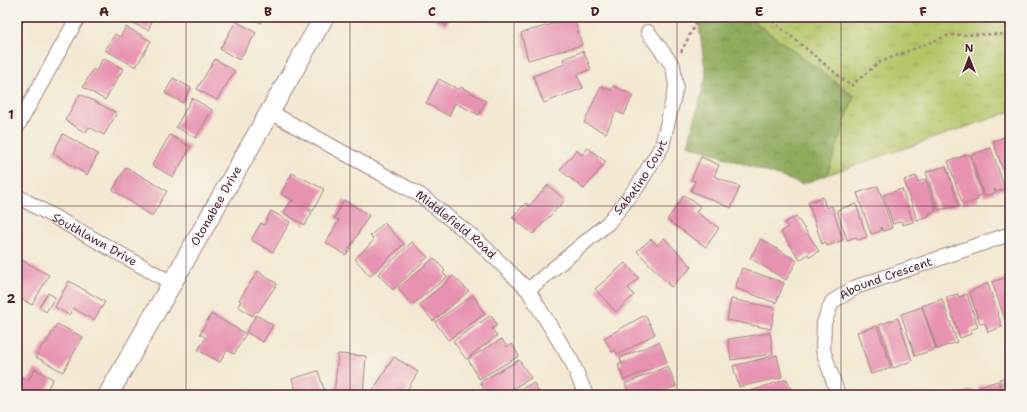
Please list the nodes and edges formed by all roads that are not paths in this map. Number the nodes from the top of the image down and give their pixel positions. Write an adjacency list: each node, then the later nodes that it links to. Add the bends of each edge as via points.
1 (78, 17): 5 (street)
2 (324, 17): 4 (street, Otonabee Drive)
3 (648, 32): 9 (street, Sabatino Court, via 673,66 676,87 662,146 637,187 608,223)
4 (270, 112): 8 (street, Otonabee Drive); 9 (street, Middlefield Road, via 420,195 478,241)
5 (17, 127)
6 (17, 196): 8 (street, Southlawn Drive)
7 (1010, 234): 12 (street, Abound Crescent, via 856,287 832,302 824,323 823,350)
8 (172, 283): 10 (street, Otonabee Drive)
9 (528, 290): 11 (street, Middlefield Road, via 572,362)
10 (108, 395)
11 (586, 395)
12 (838, 395)

